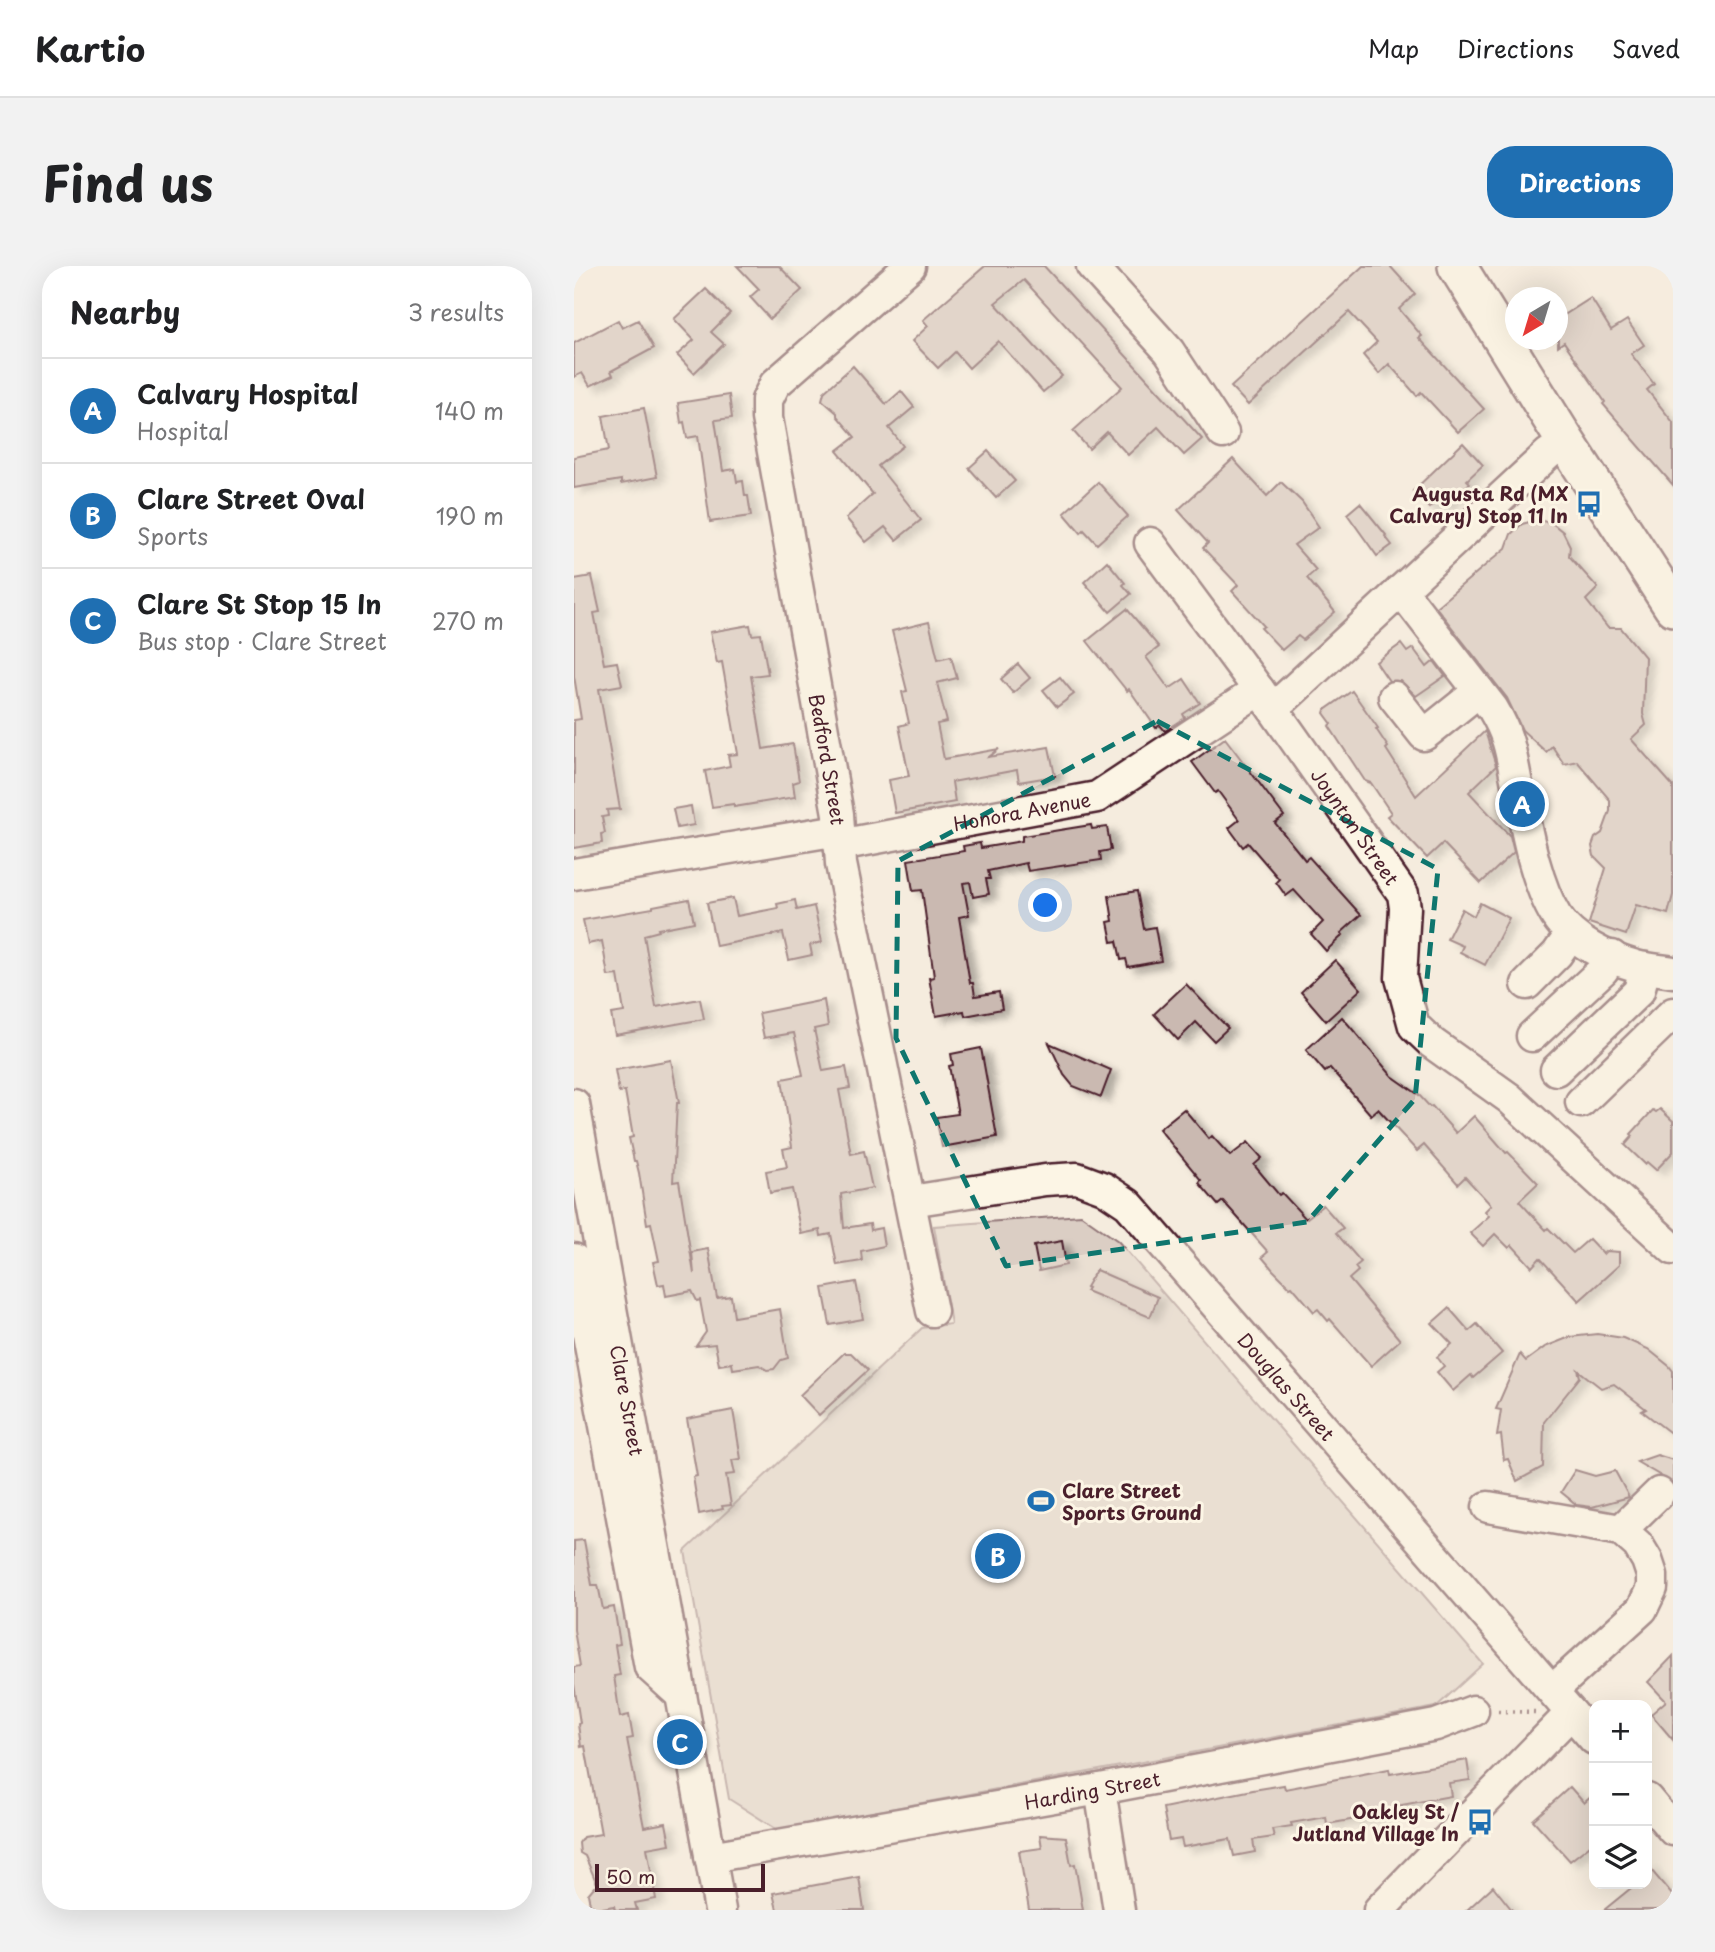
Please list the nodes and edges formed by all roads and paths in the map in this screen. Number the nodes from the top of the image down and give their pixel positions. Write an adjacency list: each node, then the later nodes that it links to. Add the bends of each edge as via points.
1 (909, 266): 12 (street, Bedford Street, via 775,384 767,400 766,418)
2 (1092, 266): 4 (street, via 1170,351)
3 (1457, 266): 5 (main road)
4 (1223, 433)
5 (1566, 442): 7 (street, Honora Avenue); 8 (main road)
6 (1150, 543): 11 (street, Joynton Street)
7 (1401, 590): 9 (street); 11 (street, Honora Avenue)
8 (1673, 607)
9 (1479, 691): 10 (street, via 1423,735); 14 (street, via 1504,727 1542,885 1556,917)
10 (1394, 697)
11 (1266, 699): 12 (street, Honora Avenue, via 1097,797); 24 (street, Joynton Street, via 1403,894 1401,978 1414,1026 1509,1098)
12 (839, 837): 13 (street, Honora Avenue); 23 (street, Bedford Street)
13 (574, 874)
14 (1571, 934): 15 (street); 17 (street)
15 (1612, 956): 16 (street); 19 (street, via 1603,970)
16 (1659, 970): 20 (street)
17 (1528, 984)
18 (1673, 1013): 21 (street)
19 (1532, 1036)
20 (1556, 1070)
21 (1581, 1102)
22 (574, 1104): 30 (street, Clare Street)
23 (911, 1201): 26 (street, Bedford Street); 31 (street, Douglas Street, via 1077,1178 1128,1204)
24 (1673, 1249)
25 (574, 1259): 30 (street, Clare Street, via 650,1667)
26 (932, 1311)
27 (1659, 1493): 29 (street)
28 (1488, 1507): 29 (street)
29 (1622, 1530): 31 (street, via 1647,1560 1652,1588 1632,1620)
30 (681, 1695): 37 (street, Clare Street)
31 (1562, 1701): 32 (path); 33 (street, Douglas Street); 40 (street)
32 (1473, 1711): 34 (street, Harding Street, via 1436,1725)
33 (1589, 1733)
34 (1100, 1789): 37 (street, Harding Street); 39 (street)
35 (1652, 1805): 36 (street)
36 (1673, 1830)
37 (710, 1857): 38 (street, Clare Street)
38 (720, 1910)
39 (1119, 1910)
40 (1379, 1910)

